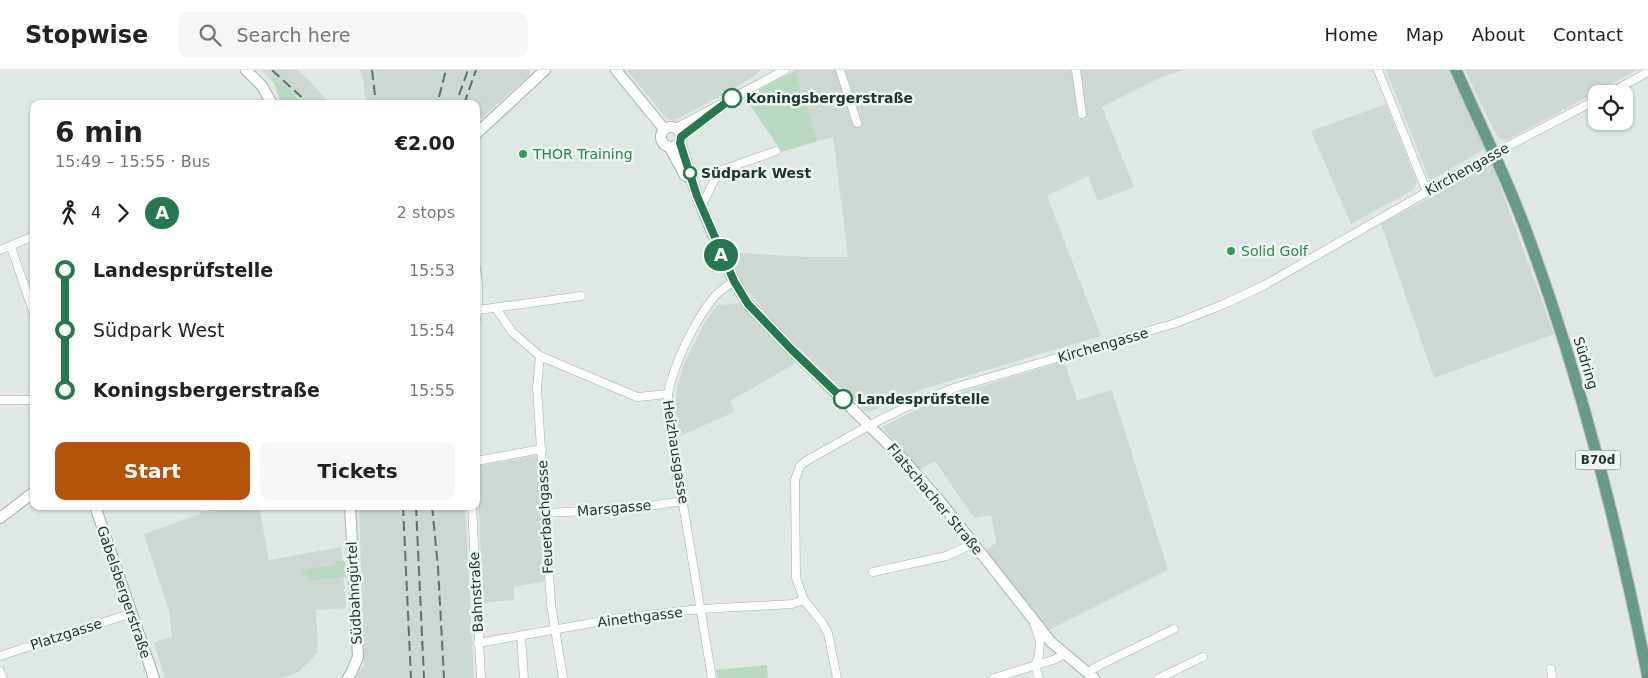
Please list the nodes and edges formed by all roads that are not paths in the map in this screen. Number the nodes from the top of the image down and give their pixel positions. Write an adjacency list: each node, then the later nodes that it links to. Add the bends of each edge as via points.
1 (246, 70): 12 (street, via 262,86)
2 (546, 70): 17 (street)
3 (616, 70): 16 (street)
4 (785, 70): 9 (street)
5 (840, 70): 15 (street)
6 (1076, 70): 14 (street)
7 (1378, 70): 21 (street)
8 (1456, 70): 20 (main road, Südring / B70d)
9 (775, 72): 18 (street, via 722,104)
10 (1648, 72): 11 (street)
11 (1624, 85)
12 (270, 100)
13 (1588, 104): 20 (street, Kirchengasse)
14 (1082, 114)
15 (857, 123)
16 (664, 129): 18 (street, via 670,127); 18 (street, Flatschacher Straße, via 660,138 666,147)
17 (480, 130)
18 (677, 139): 22 (street, Flatschacher Straße, via 692,191)
19 (776, 151): 22 (street, via 719,171)
20 (1495, 153): 21 (street, Kirchengasse); 74 (main road, Südring / B70d, via 1532,247 1591,433 1634,606)
21 (1426, 192): 35 (street, Kirchengasse, via 1263,286 1222,305 1167,326 954,388)
22 (701, 206): 26 (street, Flatschacher Straße)
23 (30, 238): 24 (street)
24 (11, 247): 25 (street); 28 (street)
25 (0, 250)
26 (734, 281): 32 (street, via 716,295 693,329); 35 (street, Flatschacher Straße, via 748,304)
27 (581, 296): 29 (street)
28 (30, 302)
29 (496, 308): 30 (street); 31 (street, Heizhausgasse, via 512,332)
30 (480, 310)
31 (540, 356): 32 (street, Heizhausgasse, via 637,396); 36 (street, Feuerbachgasse, via 537,387)
32 (668, 394): 39 (street, Heizhausgasse, via 669,420)
33 (0, 400): 34 (street)
34 (30, 400)
35 (870, 425): 45 (street, Flatschacher Straße, via 925,483); 47 (street, Kirchengasse, via 806,461 797,472 794,569)
36 (542, 449): 37 (street); 43 (street, Feuerbachgasse)
37 (480, 460)
38 (30, 495): 44 (street)
39 (683, 501): 43 (street, Marsgasse, via 628,509); 48 (street, Heizhausgasse)
40 (96, 510): 49 (street, Gabelsbergerstraße)
41 (350, 510): 64 (street, Südbahngürtel, via 358,657)
42 (472, 510): 54 (street, Bahnstraße)
43 (545, 513): 51 (street, Feuerbachgasse)
44 (0, 518)
45 (973, 544): 46 (street, via 946,556); 50 (street, Flatschacher Straße)
46 (873, 572)
47 (804, 600): 48 (street, Ainethgasse, via 792,604); 69 (street, Kirchengasse, via 828,633)
48 (701, 609): 51 (street, Ainethgasse, via 616,618); 68 (street, Heizhausgasse)
49 (132, 613): 56 (street, Platzgasse); 63 (street, Gabelsbergerstraße)
50 (1032, 618): 55 (street, Flatschacher Straße); 58 (street, via 1040,641)
51 (555, 629): 53 (street, Ainethgasse); 67 (street, Feuerbachgasse)
52 (1174, 629): 61 (street, via 1100,665)
53 (521, 636): 54 (street, Ainethgasse); 66 (street)
54 (478, 643): 65 (street, Bahnstraße)
55 (1065, 654): 58 (street); 61 (street, Flatschacher Straße)
56 (0, 656)
57 (1203, 657): 72 (street)
58 (1035, 666): 70 (street); 71 (street)
59 (1551, 669): 73 (street)
60 (0, 671): 62 (street)
61 (1091, 675)
62 (3, 678)
63 (154, 678)
64 (348, 678)
65 (481, 678)
66 (524, 678)
67 (563, 678)
68 (712, 678)
69 (837, 678)
70 (994, 678)
71 (1039, 678)
72 (1159, 678)
73 (1552, 678)
74 (1648, 678)

